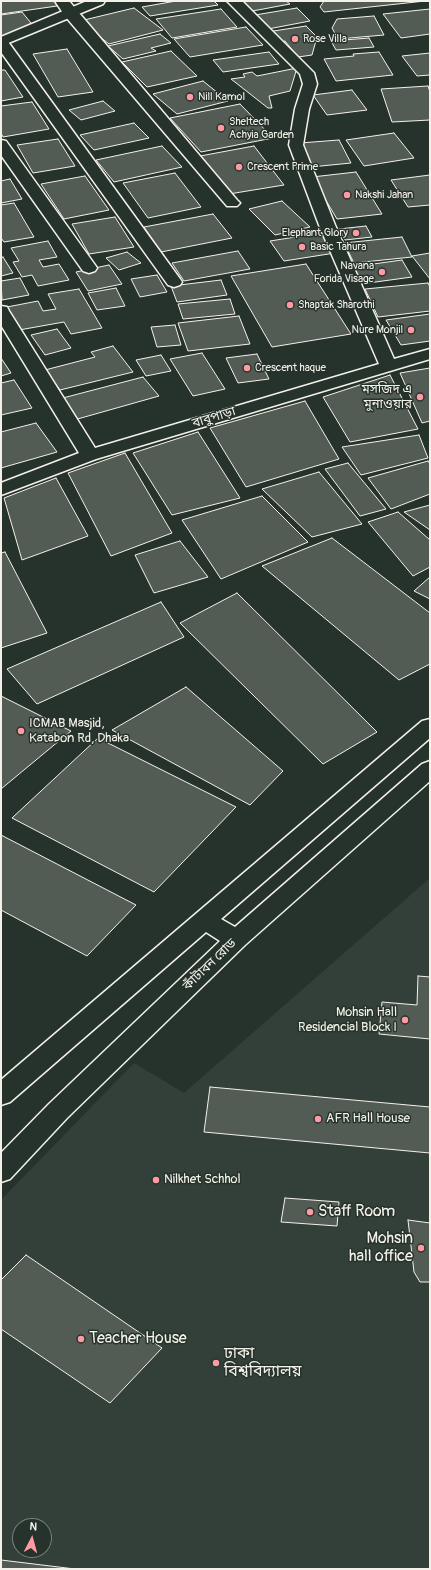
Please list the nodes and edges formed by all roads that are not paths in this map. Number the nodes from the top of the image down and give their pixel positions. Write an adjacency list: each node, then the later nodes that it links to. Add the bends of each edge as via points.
1 (62, 1): 4 (street)
2 (98, 1): 4 (street)
3 (234, 1): 12 (street, via 307,72 310,84 302,109 296,145 327,225)
4 (70, 13): 5 (street); 7 (street)
5 (1, 42): 9 (street)
6 (1, 144): 8 (street)
7 (232, 203)
8 (89, 268)
9 (174, 282)
10 (1, 311): 13 (street)
11 (430, 354): 12 (street, বাবুপাড়া)
12 (389, 367): 13 (street, বাবুপাড়া)
13 (90, 455): 14 (street, বাবুপাড়া)
14 (1, 489)
15 (430, 726): 17 (street)
16 (430, 769): 18 (street, কাঁটাবন রোড)
17 (203, 920): 18 (street); 19 (street)
18 (237, 939): 20 (street, কাঁটাবন রোড, via 58,1111)
19 (1, 1095)
20 (1, 1171)

